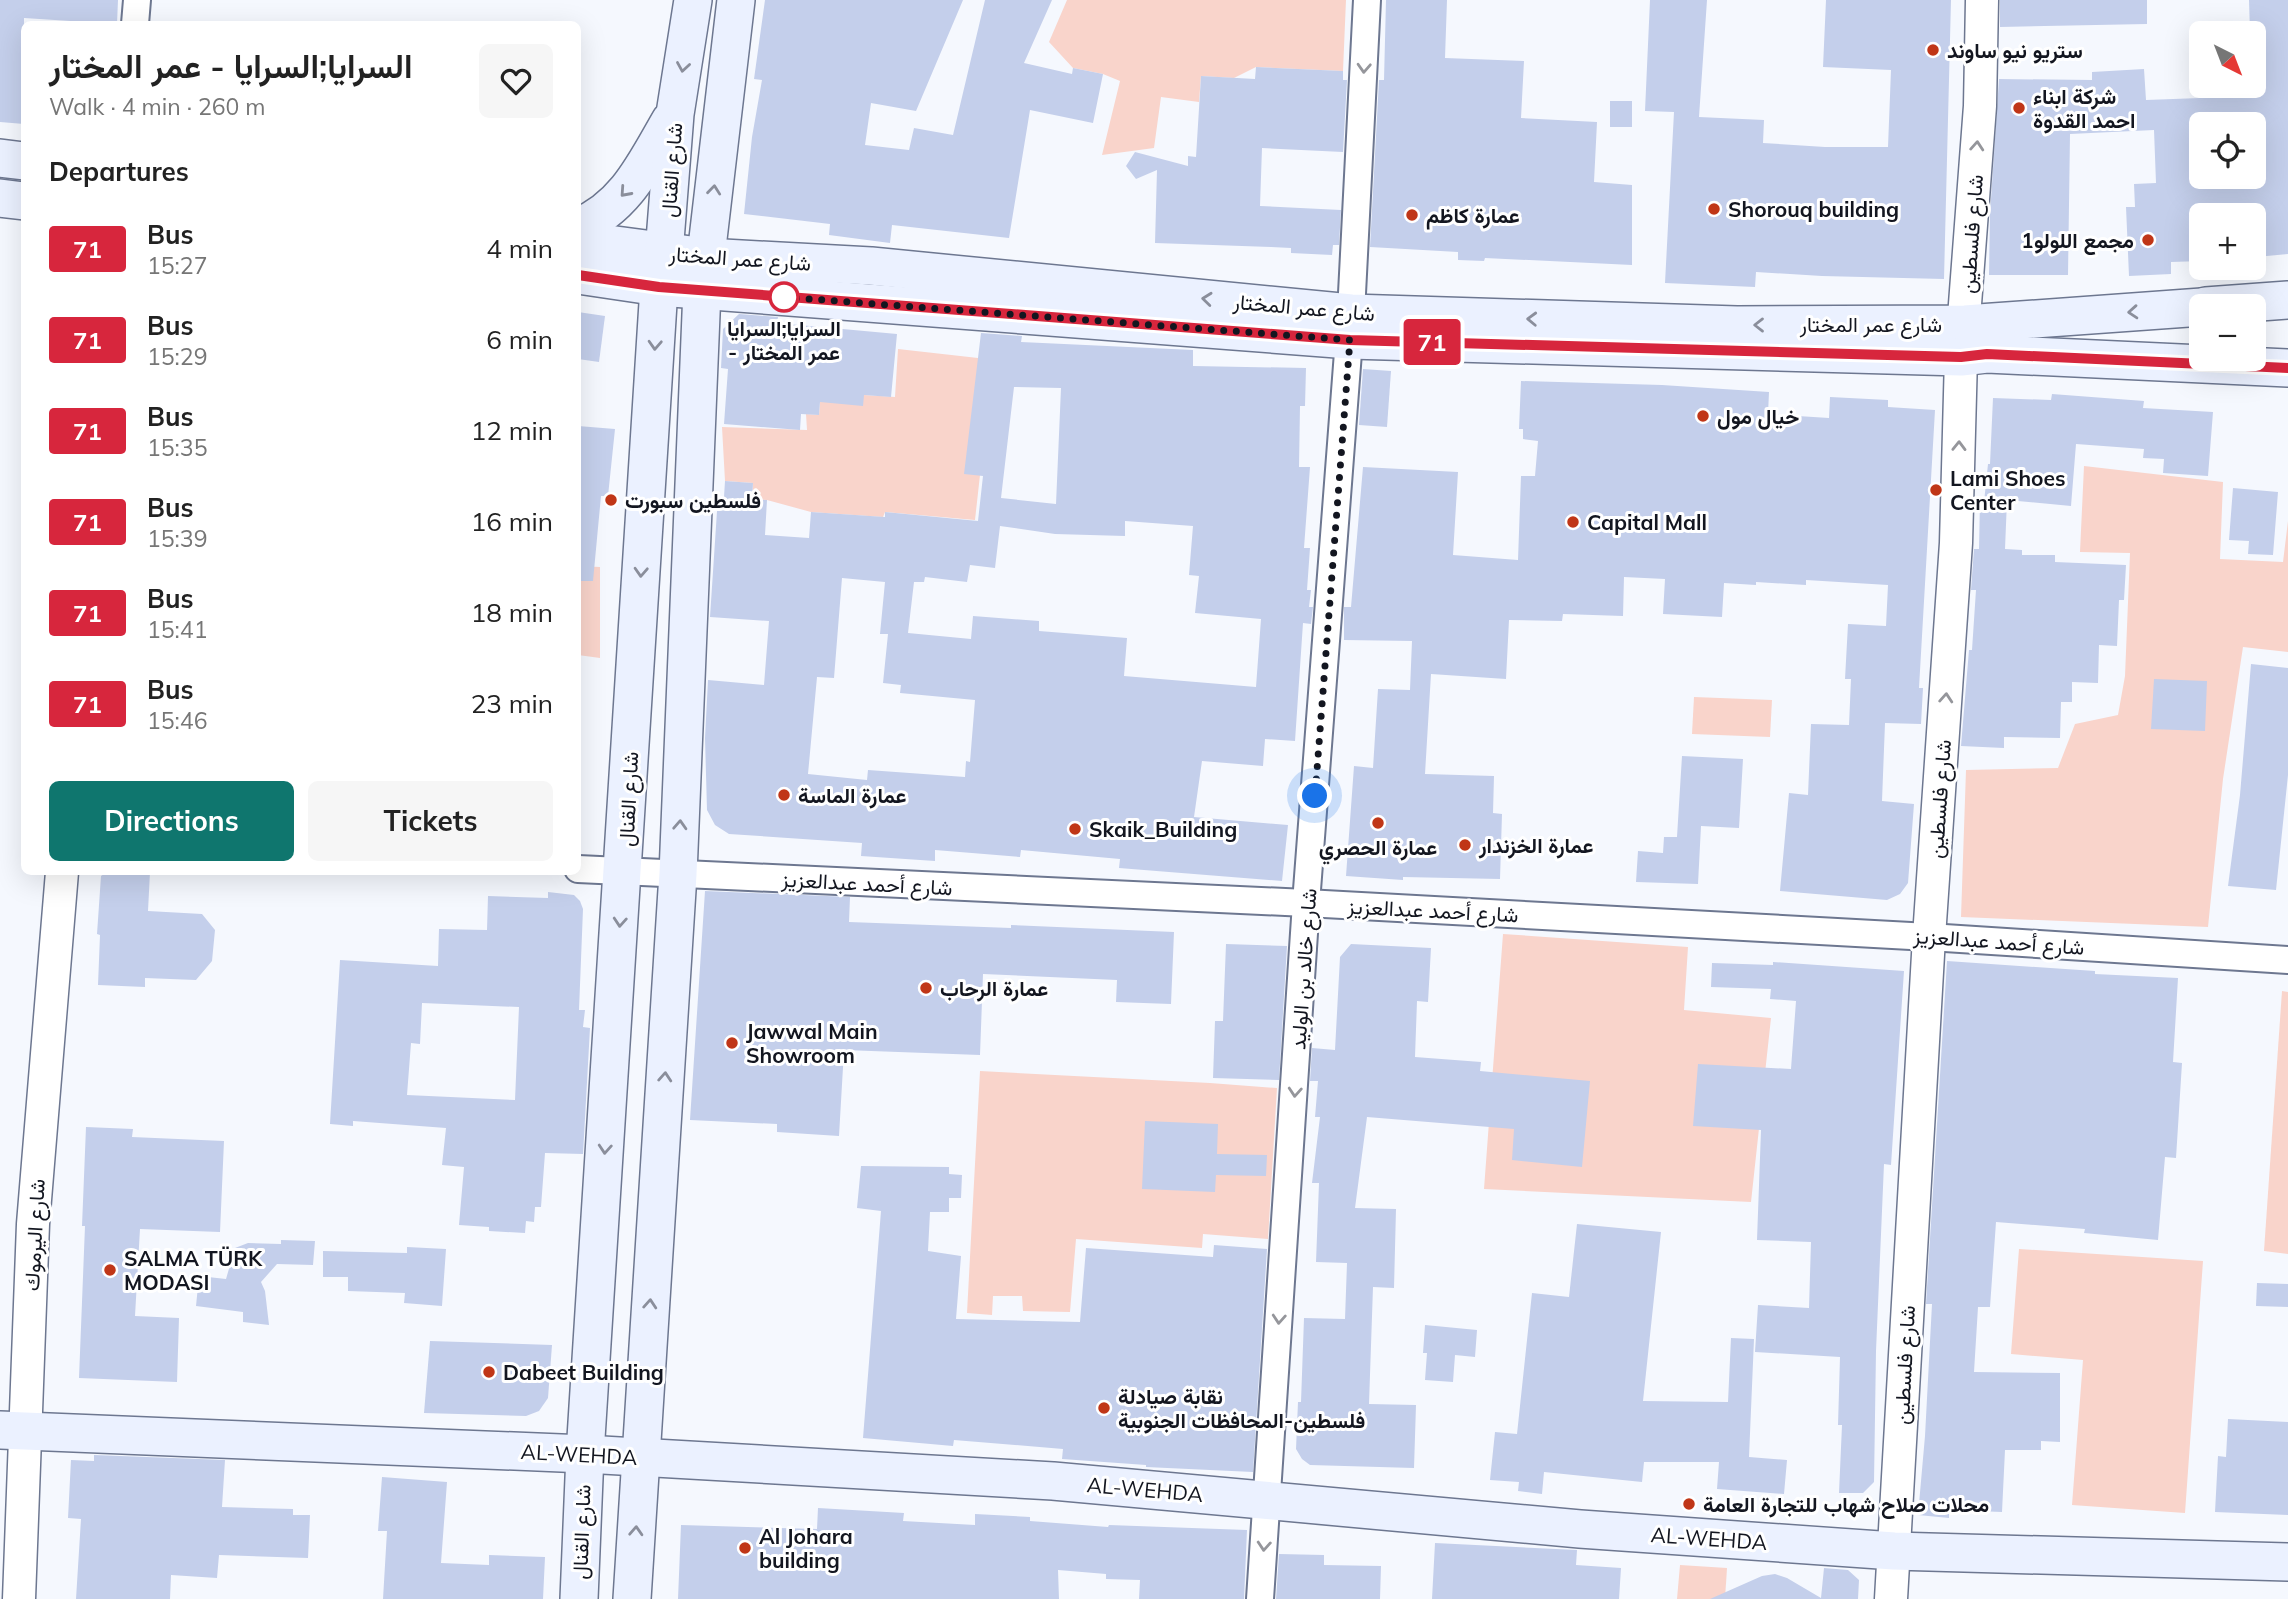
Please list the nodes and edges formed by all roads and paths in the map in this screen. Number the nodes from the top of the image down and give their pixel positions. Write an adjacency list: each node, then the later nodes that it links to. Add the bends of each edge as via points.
1 (137, 0): 6 (street)
2 (693, 0): 7 (main road, شارع القنال, one-way to 7)
3 (736, 0): 15 (main road, شارع القنال, one-way to 3)
4 (1367, 0): 20 (street, شارع خالد بن الوليد, one-way to 20)
5 (1982, 0): 21 (street, شارع فلسطين, one-way to 5, via 1980,106)
6 (135, 21)
7 (675, 114): 12 (main road, one-way to 12, via 628,191 596,219); 14 (main road, شارع القنال)
8 (0, 158): 9 (main road)
9 (21, 161)
10 (0, 198): 11 (main road)
11 (21, 201)
12 (581, 226)
13 (581, 241): 14 (main road, شارع عمر المختار)
14 (662, 270): 15 (main road, شارع عمر المختار); 16 (main road, شارع عمر المختار); 24 (main road, شارع القنال, one-way to 24)
15 (704, 274): 20 (main road, شارع عمر المختار); 25 (main road, شارع القنال, one-way to 15)
16 (581, 275)
17 (2288, 300): 18 (main road, شارع عمر المختار)
18 (2266, 302)
19 (2189, 308): 21 (main road, شارع عمر المختار, one-way to 21)
20 (1351, 326): 21 (main road, شارع عمر المختار, via 1737,325); 27 (street, شارع خالد بن الوليد)
21 (1963, 340): 22 (main road, شارع عمر المختار, via 1987,354); 28 (street, شارع فلسطين, one-way to 21, via 1956,543)
22 (2288, 368)
23 (581, 869): 24 (street, شارع أحمد عبدالعزيز)
24 (623, 872): 25 (street, شارع أحمد عبدالعزيز); 31 (main road, شارع القنال, one-way to 31)
25 (678, 874): 27 (street, شارع أحمد عبدالعزيز); 32 (main road, شارع القنال, one-way to 25)
26 (62, 875): 30 (street, شارع اليرموك)
27 (1306, 903): 28 (street, شارع أحمد عبدالعزيز); 33 (street, شارع خالد بن الوليد, one-way to 33)
28 (1929, 937): 29 (street, شارع أحمد عبدالعزيز); 34 (street, شارع فلسطين)
29 (2288, 960)
30 (13, 1431): 31 (main road, AL-WEHDA); 36 (street, شارع اليرموك)
31 (585, 1454): 32 (main road, AL-WEHDA); 37 (main road, شارع القنال)
32 (640, 1457): 33 (main road, AL-WEHDA, via 1053,1481); 38 (main road, شارع القنال, one-way to 32)
33 (1267, 1500): 34 (main road, AL-WEHDA, via 1580,1529); 39 (street, شارع خالد بن الوليد, one-way to 39)
34 (1894, 1551): 35 (main road, AL-WEHDA); 40 (street, شارع فلسطين)
35 (2288, 1562)
36 (19, 1599)
37 (579, 1599)
38 (632, 1599)
39 (1260, 1599)
40 (1892, 1599)

